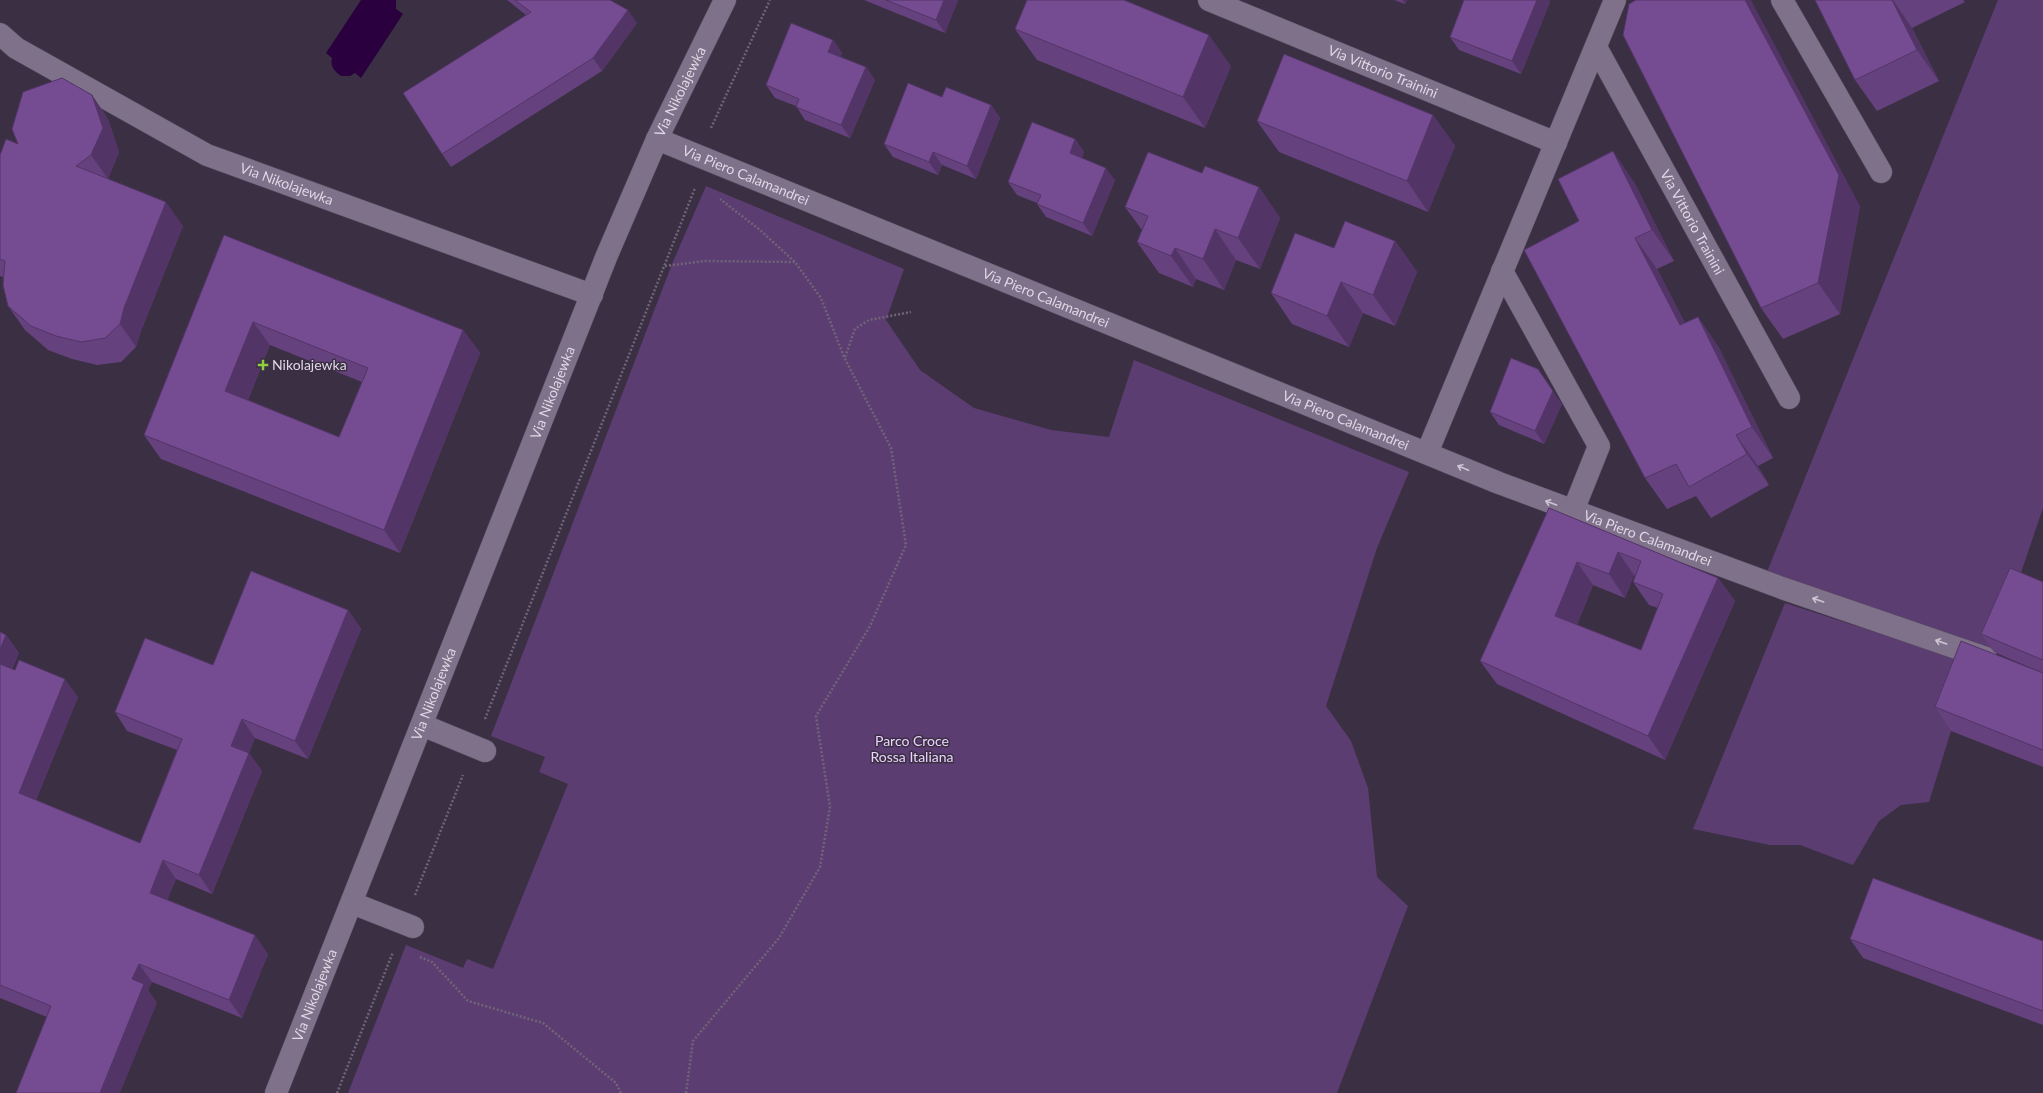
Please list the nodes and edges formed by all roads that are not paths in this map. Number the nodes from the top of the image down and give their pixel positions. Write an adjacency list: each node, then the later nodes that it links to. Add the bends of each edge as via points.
1 (725, 0): 7 (street, Via Nikolajewka)
2 (1209, 0): 8 (street, Via Vittorio Trainini)
3 (1615, 0): 6 (street)
4 (1782, 0): 9 (street)
5 (0, 34): 11 (street, Via Nikolajewka, via 16,48 207,155)
6 (1596, 47): 8 (street); 12 (street, Via Vittorio Trainini)
7 (657, 139): 11 (street, Via Nikolajewka); 13 (street, Via Piero Calamandrei)
8 (1556, 143): 10 (street)
9 (1881, 172)
10 (1502, 272): 13 (street); 14 (street, via 1599,446)
11 (592, 295): 16 (street, Via Nikolajewka)
12 (1789, 398)
13 (1426, 453): 14 (street, Via Piero Calamandrei, one-way to 13)
14 (1573, 511): 15 (street, Via Piero Calamandrei, one-way to 14)
15 (2008, 667)
16 (422, 726): 17 (street); 18 (street, Via Nikolajewka)
17 (479, 749)
18 (352, 902): 19 (street); 20 (street, Via Nikolajewka)
19 (408, 925)
20 (276, 1093)

